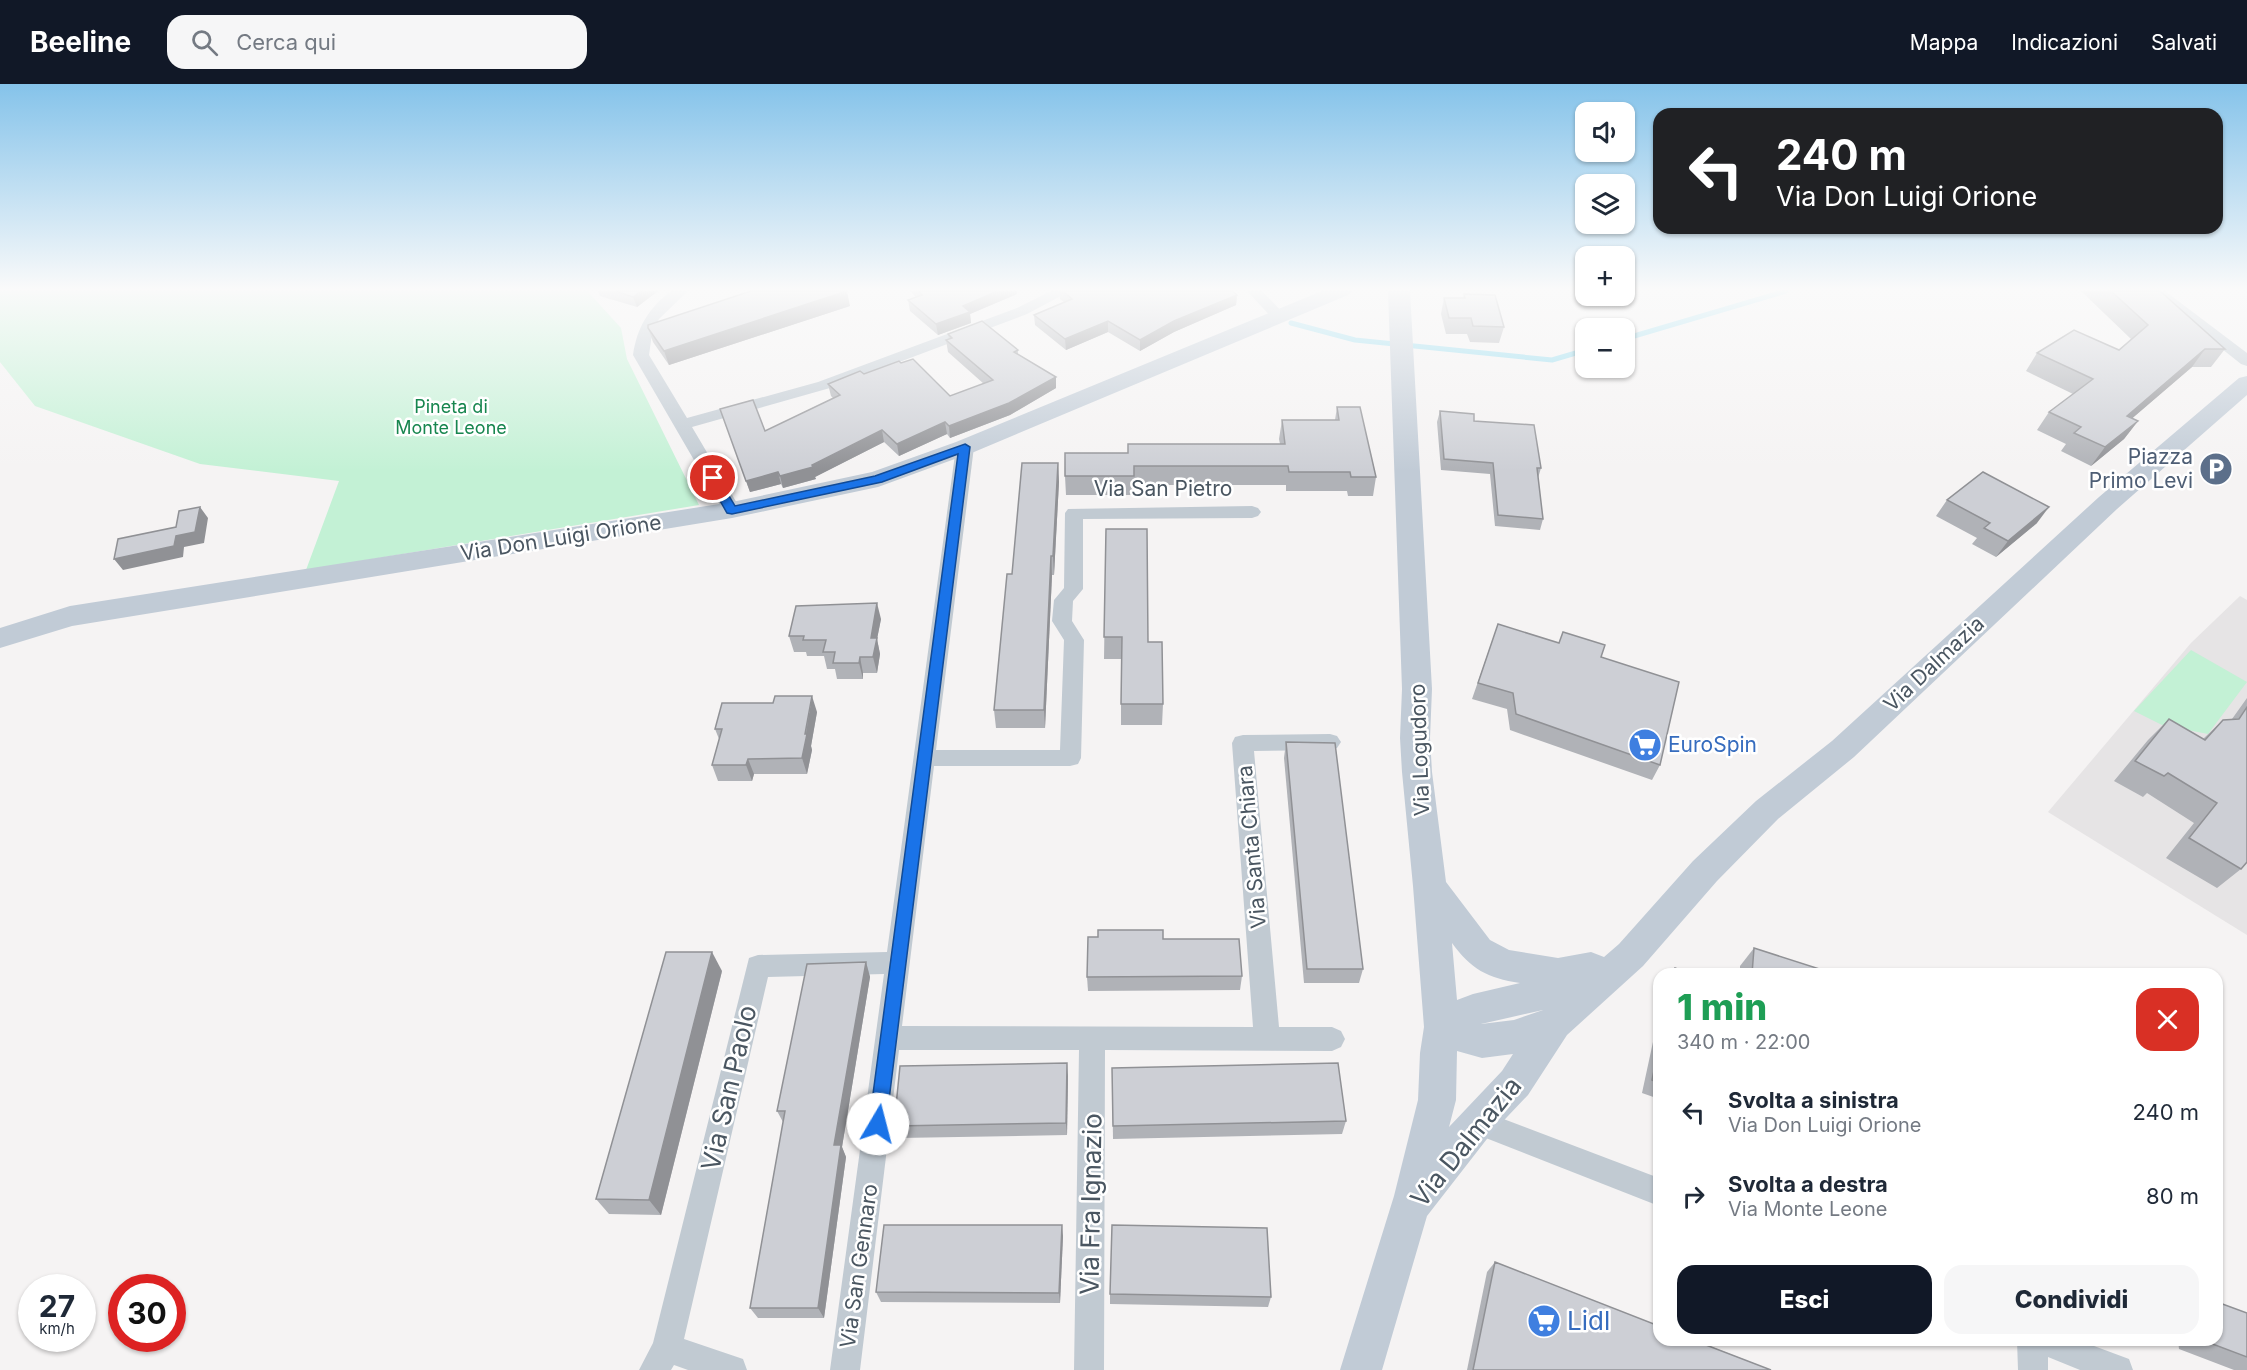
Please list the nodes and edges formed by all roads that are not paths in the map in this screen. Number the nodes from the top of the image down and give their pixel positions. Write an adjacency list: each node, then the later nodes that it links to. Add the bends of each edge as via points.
1 (641, 351): 8 (street)
2 (915, 351): 8 (street, via 824,385)
3 (1199, 351): 9 (street, Via Don Luigi Orione)
4 (1400, 351): 15 (street, Via Logudoro, via 1417,689 1415,738)
5 (2234, 351): 6 (street)
6 (2247, 361)
7 (2247, 383): 16 (street, Via Dalmazia, via 2108,503 1843,749 1767,810 1704,871)
8 (682, 425): 10 (street)
9 (965, 447): 10 (street, Via Don Luigi Orione, via 878,479); 14 (street, Via San Gennaro)
10 (732, 510): 12 (street, Via Don Luigi Orione, via 70,616)
11 (1252, 512): 14 (street, Via San Pietro, via 1074,513 1073,589 1064,600 1062,621 1074,640 1070,758)
12 (0, 638)
13 (1330, 742): 23 (street, Via Santa Chiara, via 1243,743)
14 (926, 758): 17 (street, Via San Gennaro)
15 (1430, 886): 18 (street, via 1478,951 1503,965 1558,974); 20 (street, Via Logudoro)
16 (1631, 955): 18 (street); 19 (street, Via Dalmazia)
17 (899, 963): 21 (street, Via San Gennaro); 30 (street, Via San Paolo, via 758,966)
18 (1591, 967): 20 (street, via 1560,990 1473,1010)
19 (1554, 1023): 20 (street, Via Dalmazia, via 1491,1041 1472,1040); 25 (street, Via Dalmazia, via 1515,1083)
20 (1442, 1027): 27 (street, Via Logudoro, via 1437,1101)
21 (889, 1038): 22 (street); 32 (street, Via San Gennaro)
22 (1092, 1038): 23 (street); 33 (street, Via Fra Ignazio)
23 (1267, 1038): 24 (street)
24 (1332, 1039)
25 (1477, 1122): 26 (street); 27 (street, Via Dalmazia)
26 (1653, 1190)
27 (1410, 1206): 34 (street, Via Dalmazia)
28 (2031, 1346): 35 (street)
29 (2056, 1346): 36 (street)
30 (660, 1359): 31 (street)
31 (732, 1370)
32 (845, 1370)
33 (1089, 1370)
34 (1361, 1370)
35 (2033, 1370)
36 (2118, 1370)

